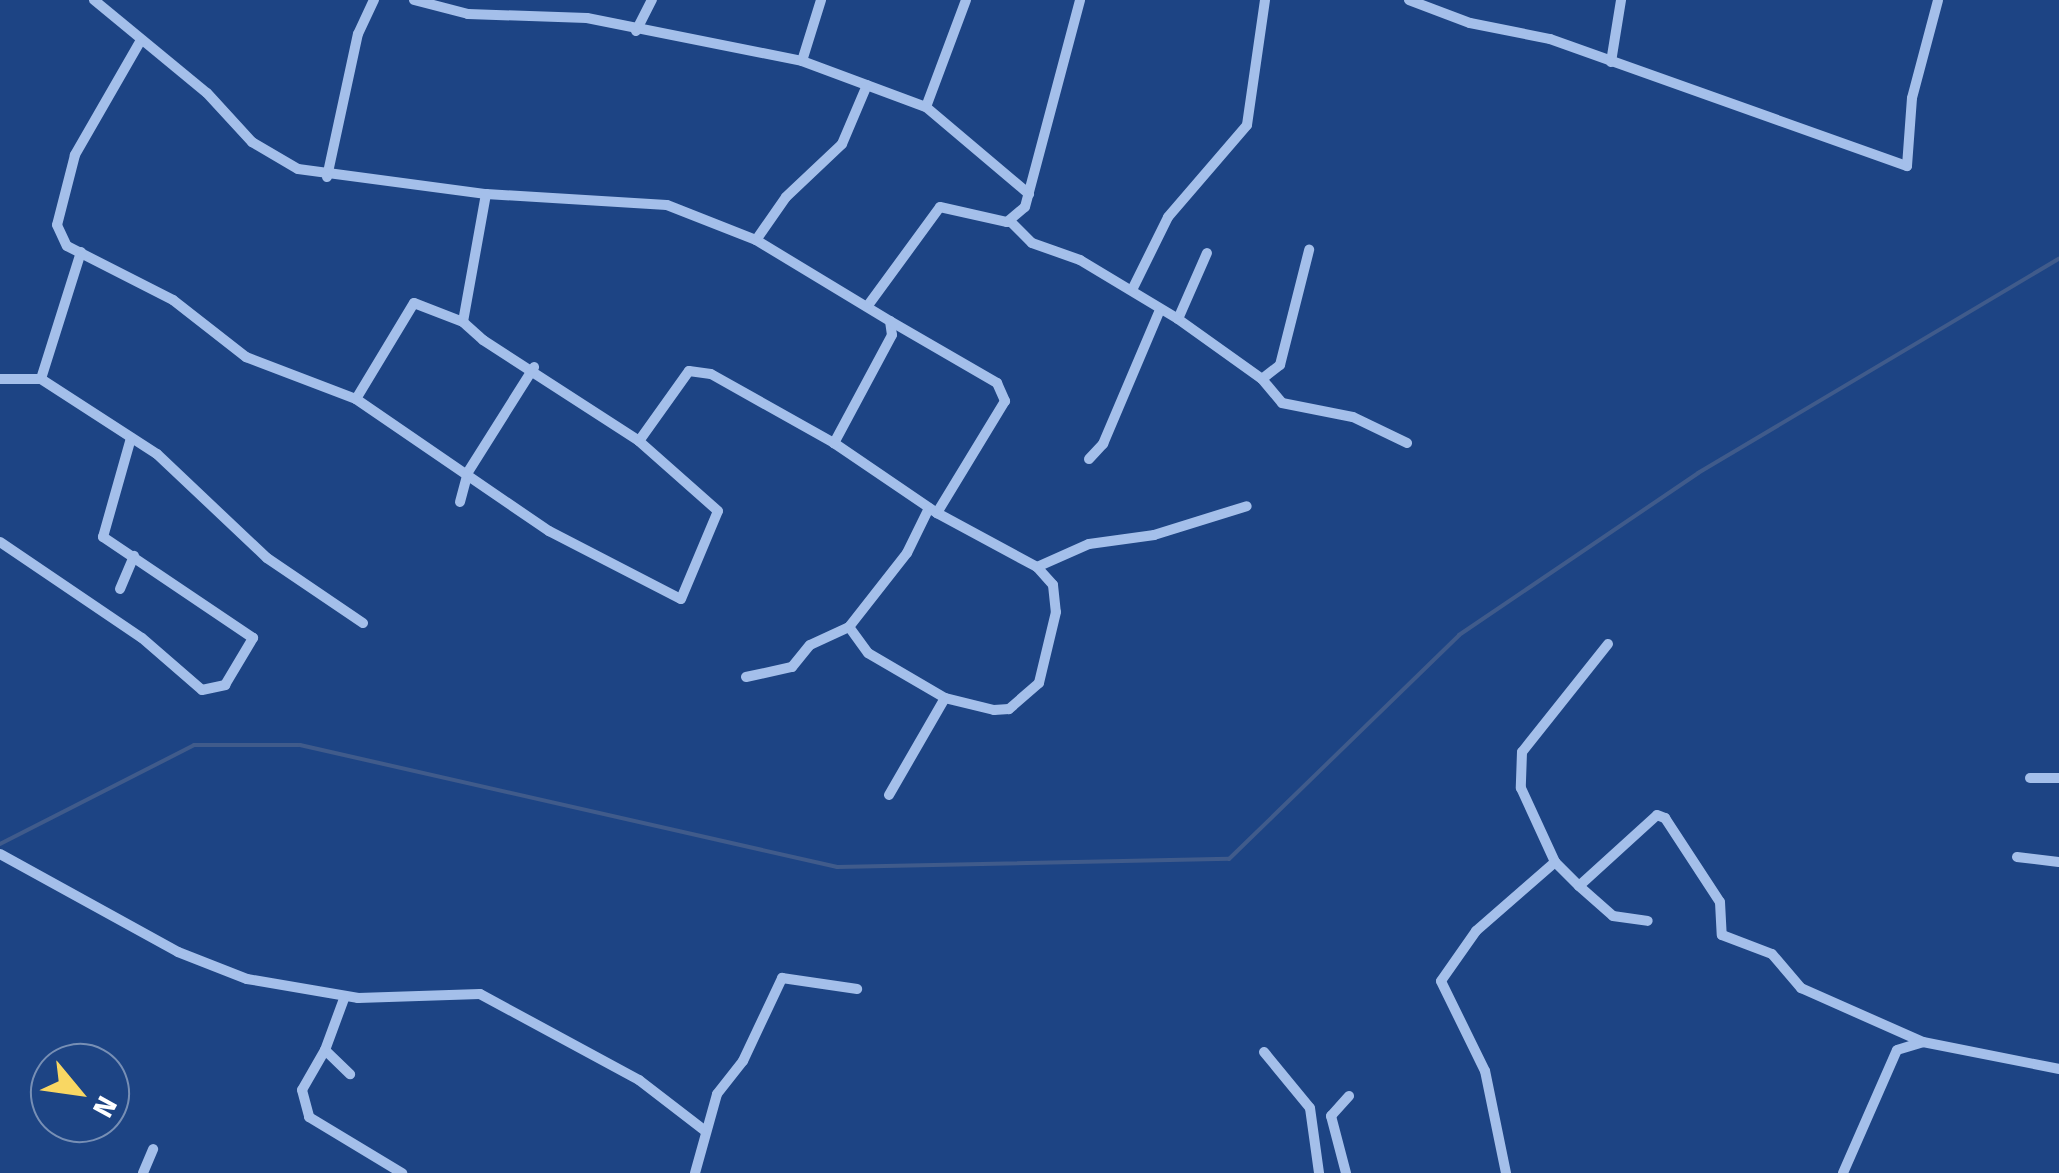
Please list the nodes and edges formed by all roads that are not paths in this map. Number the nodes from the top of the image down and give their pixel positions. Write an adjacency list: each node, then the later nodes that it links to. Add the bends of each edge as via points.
1 (94, 0): 13 (street)
2 (374, 0): 18 (street, via 358,34)
3 (414, 0): 12 (street, via 468,14 587,18)
4 (652, 0): 12 (street)
5 (821, 0): 14 (street)
6 (966, 0): 17 (street)
7 (1080, 0): 20 (street)
8 (1265, 0): 26 (street, via 1262,62 1247,125 1168,217)
9 (1410, 0): 15 (street)
10 (1620, 0): 15 (street, via 1622,32)
11 (1938, 0): 15 (street, via 1912,98 1907,166)
12 (636, 31): 14 (street)
13 (141, 40): 18 (street, via 268,154); 24 (street, via 75,154 59,240)
14 (802, 61): 16 (street)
15 (1611, 62)
16 (867, 85): 17 (street); 22 (street, via 842,144 796,187)
17 (926, 107): 20 (street)
18 (326, 177): 19 (street)
19 (486, 194): 22 (street, via 643,200); 31 (street)
20 (1029, 194): 21 (street)
21 (1010, 221): 26 (street, via 1032,244); 27 (street, via 940,207)
22 (756, 240): 27 (street)
23 (1309, 250): 33 (street, via 1280,364)
24 (82, 252): 35 (street); 36 (street, via 173,300 246,357)
25 (1207, 253): 29 (street)
26 (1132, 290): 28 (street)
27 (869, 304): 30 (street)
28 (1160, 312): 29 (street); 41 (street, via 1103,444)
29 (1178, 319): 33 (street)
30 (890, 321): 39 (street, via 892,335); 45 (street, via 997,383 1005,402)
31 (463, 322): 32 (street); 36 (street, via 414,303)
32 (534, 367): 38 (street); 42 (street)
33 (1262, 378): 40 (street, via 1282,403 1353,417)
34 (0, 379): 35 (street)
35 (41, 379): 37 (street)
36 (356, 399): 42 (street)
37 (131, 438): 47 (street, via 103,537); 50 (street, via 216,503 267,558)
38 (639, 441): 39 (street, via 689,372 711,374); 42 (street, via 718,511 682,599 549,531)
39 (834, 442): 45 (street)
40 (1407, 442)
41 (1089, 459)
42 (468, 472): 43 (street)
43 (460, 502)
44 (1247, 506): 48 (street, via 1154,535 1088,544)
45 (933, 511): 48 (street); 51 (street)
46 (0, 542): 47 (street, via 214,692 239,668 252,638)
47 (134, 556): 49 (street)
48 (1037, 566): 54 (street, via 1053,585 1056,612 1039,683 1009,709)
49 (120, 589)
50 (364, 624)
51 (849, 627): 53 (street, via 810,645 792,667); 54 (street, via 868,653)
52 (1608, 644): 60 (street, via 1522,752 1521,788)
53 (746, 677)
54 (945, 698): 57 (street)
55 (2030, 778): 56 (street)
56 (2059, 778)
57 (889, 795)
58 (0, 854): 65 (street, via 191,958 247,979)
59 (2017, 857): 61 (street)
60 (1554, 862): 62 (street); 79 (street, via 1476,931 1441,981 1486,1072)
61 (2059, 862)
62 (1579, 886): 63 (street, via 1613,916); 66 (street, via 1657,814 1720,902 1722,934 1772,954 1800,988)
63 (1648, 921)
64 (857, 989): 72 (street, via 782,978)
65 (345, 996): 67 (street); 72 (street, via 480,994 639,1080)
66 (1922, 1042): 69 (street); 80 (street, via 1891,1058 1864,1141)
67 (325, 1050): 70 (street); 75 (street, via 302,1090 309,1117)
68 (1264, 1052): 77 (street, via 1310,1108)
69 (2059, 1068)
70 (350, 1074)
71 (1349, 1096): 78 (street, via 1331,1116)
72 (704, 1130): 76 (street)
73 (153, 1148): 74 (street)
74 (142, 1173)
75 (402, 1173)
76 (696, 1173)
77 (1319, 1173)
78 (1346, 1173)
79 (1506, 1173)
80 (1844, 1173)

